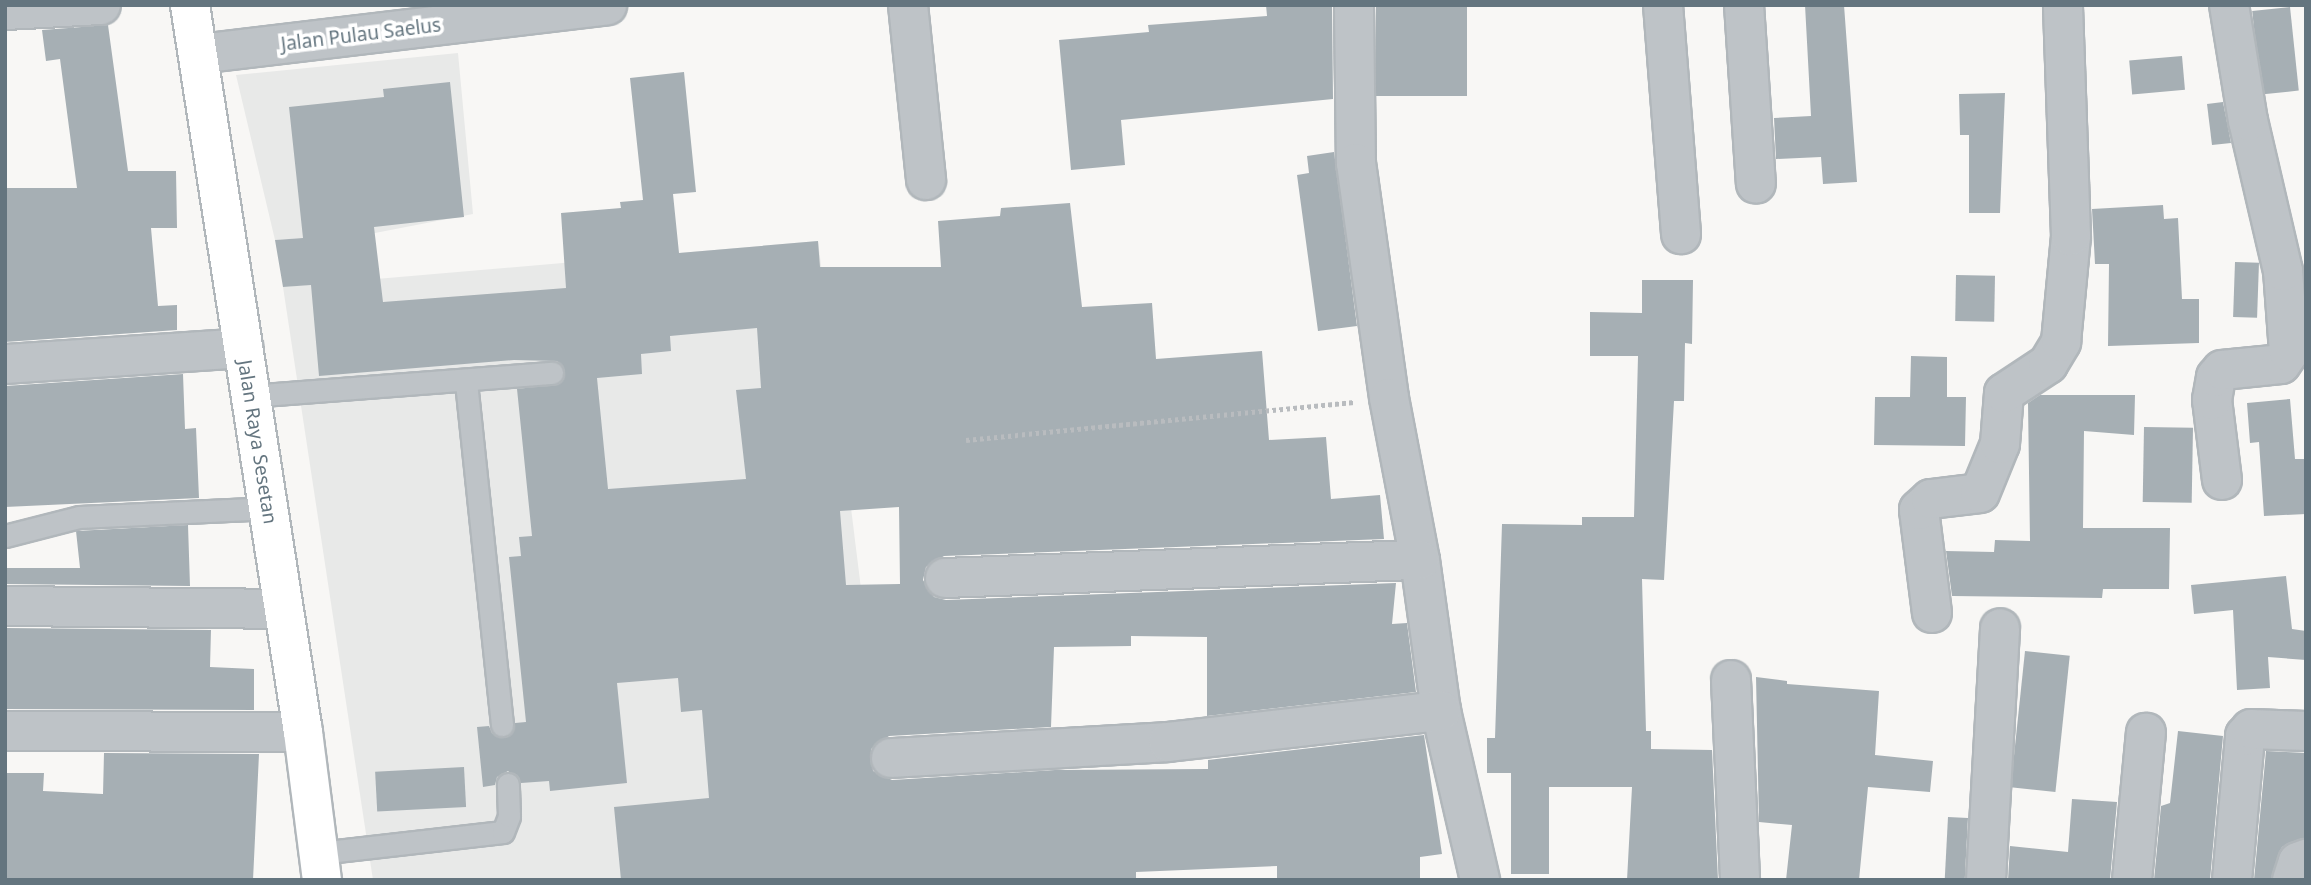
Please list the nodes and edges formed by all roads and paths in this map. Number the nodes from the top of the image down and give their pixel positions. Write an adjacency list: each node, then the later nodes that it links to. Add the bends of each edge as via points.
1 (102, 5): 10 (street)
2 (190, 5): 11 (main road, Jalan Raya Sesetan)
3 (607, 5): 11 (street, Jalan Pulau Saelus)
4 (908, 5): 12 (street)
5 (1354, 5): 21 (street, via 1356,163)
6 (1663, 5): 14 (street)
7 (1744, 5): 13 (street)
8 (2063, 5): 30 (street, via 2071,236 2061,342 2048,364 2004,393 2000,444 1980,493 1931,499 1919,510)
9 (2229, 5): 15 (street, via 2248,121)
10 (5, 10)
11 (199, 54): 16 (main road, Jalan Raya Sesetan)
12 (926, 180)
13 (1756, 184)
14 (1681, 234)
15 (2294, 271): 23 (street, via 2286,361 2222,370 2211,388)
16 (243, 348): 17 (street); 20 (main road, Jalan Raya Sesetan)
17 (5, 364)
18 (552, 373): 19 (lane)
19 (466, 382): 20 (lane); 34 (lane)
20 (250, 396): 24 (main road, Jalan Raya Sesetan)
21 (1389, 398): 22 (path); 26 (street)
22 (966, 440)
23 (2222, 480)
24 (267, 508): 25 (lane, via 79,517); 29 (main road, Jalan Raya Sesetan)
25 (5, 536)
26 (1420, 560): 27 (street); 33 (street)
27 (945, 578)
28 (5, 606): 29 (street)
29 (283, 608): 37 (main road, Jalan Raya Sesetan)
30 (1932, 613)
31 (2000, 628): 45 (street)
32 (1731, 680): 44 (street)
33 (1441, 711): 39 (street, via 1155,743); 43 (street)
34 (502, 724)
35 (5, 731): 37 (street)
36 (2306, 731): 47 (street, via 2251,729 2245,736)
37 (303, 732): 42 (main road, Jalan Raya Sesetan)
38 (2146, 733): 46 (street)
39 (891, 758)
40 (508, 784): 42 (lane, via 509,816 503,832)
41 (2306, 859): 48 (street, via 2298,862)
42 (320, 867)
43 (1480, 880)
44 (1740, 880)
45 (1986, 880)
46 (2132, 880)
47 (2232, 880)
48 (2292, 880)

